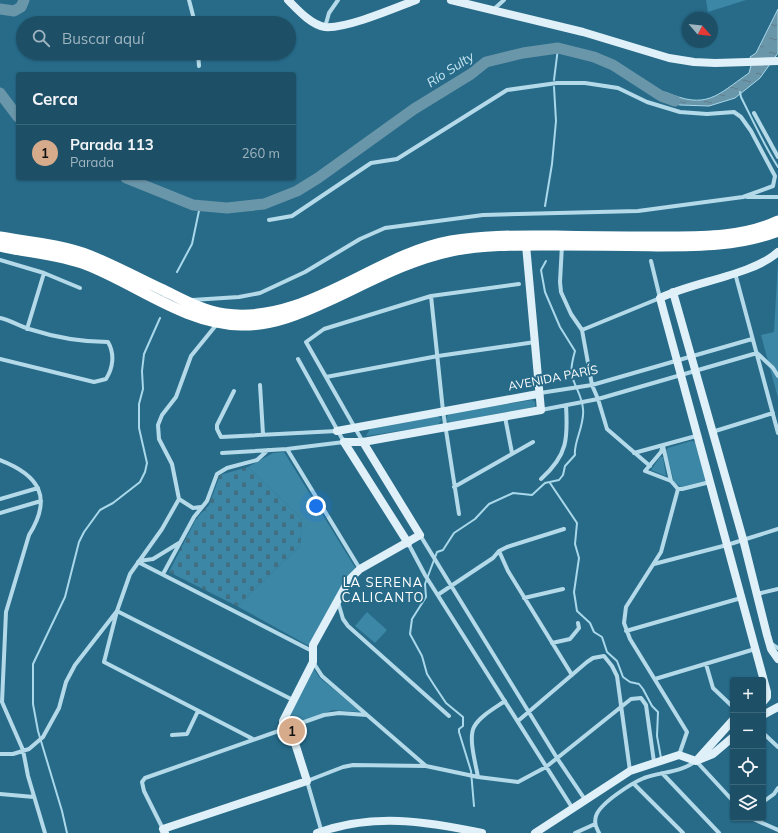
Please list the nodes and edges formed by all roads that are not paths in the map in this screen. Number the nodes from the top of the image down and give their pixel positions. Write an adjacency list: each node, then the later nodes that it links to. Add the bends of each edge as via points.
1 (189, 0): 8 (street)
2 (288, 0): 9 (street, via 310,19)
3 (338, 0): 9 (street, via 329,13)
4 (416, 0): 9 (street, via 357,21)
5 (451, 0): 7 (street)
6 (504, 0): 7 (street)
7 (494, 9): 11 (street, via 621,42 669,58 694,62)
8 (193, 16)
9 (325, 27)
10 (199, 60): 12 (street)
11 (778, 61)
12 (199, 66)
13 (754, 113): 14 (street)
14 (778, 157)
15 (743, 197): 16 (street); 17 (street, via 773,186 775,176 751,131 742,117 734,112 680,112 646,102 618,88 585,83 557,83 507,90 397,159 371,163 292,216); 34 (street, via 638,211 483,215 385,228 260,293)
16 (778, 197)
17 (269, 220)
18 (778, 221): 34 (highway, via 754,230 696,237 477,237 430,247 308,300 264,314 225,314)
19 (778, 231): 22 (highway, via 728,244)
20 (0, 237): 34 (highway, via 89,255)
21 (526, 245): 22 (highway); 36 (highway, via 487,246 450,251 389,272 288,318 242,326); 40 (street)
22 (562, 245): 38 (street, via 561,292)
23 (0, 246): 36 (highway, via 56,256 88,266 186,314)
24 (778, 252): 28 (street, via 763,262)
25 (0, 260): 27 (street)
26 (651, 261): 33 (street)
27 (44, 273): 30 (street); 37 (street)
28 (735, 273): 31 (street); 39 (street)
29 (518, 284): 32 (street)
30 (80, 288)
31 (673, 292): 33 (street); 43 (street)
32 (431, 296): 42 (street); 50 (street, via 324,330 306,342)
33 (660, 298): 38 (street); 46 (street)
34 (184, 301)
35 (0, 318): 37 (street)
36 (217, 324): 86 (street, via 191,356 176,397 162,415 158,426 159,439 172,464)
37 (27, 329): 44 (street, via 69,339 108,342 112,349 111,372 106,379 94,382)
38 (582, 330): 52 (street)
39 (752, 339): 41 (street); 43 (street, AVENIDA PARÍS)
40 (535, 342): 42 (street); 54 (street)
41 (757, 353): 47 (street); 49 (street); 59 (street)
42 (438, 356): 50 (street); 58 (street)
43 (691, 357): 46 (street, AVENIDA PARÍS); 47 (street)
44 (0, 359)
45 (298, 359): 63 (street)
46 (676, 361): 48 (street); 52 (street, AVENIDA PARÍS)
47 (695, 372): 48 (street); 64 (street)
48 (680, 376): 55 (street); 67 (street)
49 (778, 376)
50 (326, 377): 62 (street)
51 (260, 385): 66 (street)
52 (592, 385): 54 (street, AVENIDA PARÍS); 55 (street)
53 (234, 391): 66 (street, via 217,425 221,437)
54 (538, 394): 57 (street); 58 (street, AVENIDA PARÍS)
55 (598, 399): 56 (street); 76 (street, via 607,429)
56 (566, 405): 57 (street); 79 (street, via 566,444)
57 (540, 410): 60 (street)
58 (443, 411): 61 (street); 62 (street, AVENIDA PARÍS)
59 (773, 413): 64 (street); 65 (street)
60 (505, 416): 61 (street); 75 (street)
61 (446, 426): 69 (street); 82 (street)
62 (356, 428): 63 (street, AVENIDA PARÍS); 69 (street)
63 (337, 431): 66 (street); 68 (street)
64 (712, 432): 94 (street)
65 (778, 433)
66 (263, 434)
67 (696, 436): 71 (street); 81 (street)
68 (344, 442): 69 (street); 72 (street); 96 (street)
69 (363, 442): 93 (street)
70 (532, 442): 75 (street)
71 (663, 446): 76 (street); 78 (street); 80 (street)
72 (287, 449): 73 (street); 101 (street)
73 (269, 450): 74 (street); 88 (street, via 257,460 227,468 217,474 207,501)
74 (222, 453)
75 (512, 453): 82 (street)
76 (634, 454): 78 (street)
77 (0, 460): 83 (street, via 28,473)
78 (650, 466): 80 (street, via 645,471)
79 (541, 479)
80 (671, 481): 84 (street)
81 (710, 482): 84 (street); 97 (street)
82 (454, 487): 90 (street)
83 (38, 488): 85 (street); 87 (street)
84 (678, 489): 100 (street, via 664,545)
85 (0, 499)
86 (180, 499): 88 (street, via 193,508); 99 (street)
87 (41, 501): 89 (street); 143 (street, via 36,525 29,536 6,612 2,702)
88 (202, 507): 95 (street)
89 (0, 512)
90 (459, 514)
91 (778, 529): 94 (street)
92 (564, 530): 98 (street)
93 (420, 535): 96 (street); 103 (street)
94 (743, 539): 97 (street); 107 (street)
95 (181, 542): 99 (street, via 153,559); 102 (street)
96 (408, 543): 101 (street, via 392,549); 106 (street, via 425,575)
97 (727, 545): 100 (street); 109 (street)
98 (499, 551): 103 (street, via 493,558); 108 (street)
99 (138, 562): 102 (street); 111 (street, via 130,574)
100 (654, 564): 113 (street, via 626,607)
101 (360, 569): 110 (street, via 349,580)
102 (163, 574): 118 (street)
103 (451, 586): 106 (street); 131 (street)
104 (563, 589): 108 (street)
105 (778, 589): 107 (street)
106 (439, 594): 126 (street)
107 (756, 594): 115 (street)
108 (524, 598): 114 (street)
109 (741, 598): 113 (street); 117 (street)
110 (338, 602): 118 (street); 134 (street, via 348,626)
111 (117, 612): 125 (street); 130 (street, via 104,662); 143 (street, via 72,670 66,682 62,702 43,737 29,749)
112 (578, 623): 114 (street, via 579,628 570,639)
113 (626, 631): 124 (street)
114 (552, 643): 122 (street)
115 (769, 643): 116 (street); 119 (street)
116 (778, 648)
117 (755, 649): 121 (street); 123 (street)
118 (312, 650): 120 (street)
119 (778, 659)
120 (313, 662): 125 (street); 133 (street, via 322,676)
121 (706, 664): 124 (street); 127 (street, via 713,688)
122 (572, 675): 128 (street, via 593,658 604,656 617,676); 131 (street)
123 (762, 677)
124 (655, 678): 145 (street, via 687,732)
125 (293, 700): 137 (street, via 283,720)
126 (505, 700): 135 (street); 153 (street, via 484,716 472,731)
127 (730, 704)
128 (621, 707): 146 (street); 148 (street, via 631,698 644,701); 151 (street)
129 (778, 707): 132 (street)
130 (198, 711): 138 (street, via 187,734); 140 (street)
131 (529, 711): 135 (street); 146 (street)
132 (766, 713)
133 (367, 715): 137 (street, via 333,713); 149 (street)
134 (449, 716)
135 (518, 721): 150 (street)
136 (730, 723): 147 (street)
137 (287, 730): 140 (street); 154 (street, via 294,740)
138 (172, 735)
139 (766, 736): 142 (street)
140 (253, 739): 166 (street, via 145,778 142,782 144,791)
141 (730, 740): 147 (street, via 713,754)
142 (778, 747)
143 (23, 750): 144 (street, via 13,754); 158 (street)
144 (0, 754)
145 (679, 755): 147 (street); 148 (street)
146 (557, 758): 150 (street); 160 (street)
147 (696, 761): 152 (street, via 689,767); 159 (street)
148 (654, 762): 151 (street)
149 (426, 766): 153 (street); 154 (street, via 348,766)
150 (546, 767): 153 (street, via 518,782); 162 (street)
151 (630, 771): 160 (street)
152 (662, 773): 155 (street); 174 (street)
153 (478, 777)
154 (307, 781): 166 (street); 167 (street)
155 (634, 784): 164 (street, via 600,809); 173 (street)
156 (778, 788): 161 (street)
157 (0, 794): 158 (street)
158 (34, 798): 168 (street)
159 (730, 798)
160 (586, 800): 162 (street)
161 (766, 800)
162 (573, 810): 170 (street)
163 (759, 821): 165 (street)
164 (595, 824): 171 (street); 172 (street)
165 (778, 830)
166 (164, 831)
167 (320, 832): 169 (street, via 361,821 408,820)
168 (45, 833)
169 (482, 833)
170 (536, 833)
171 (575, 833)
172 (599, 833)
173 (684, 833)
174 (719, 833)

